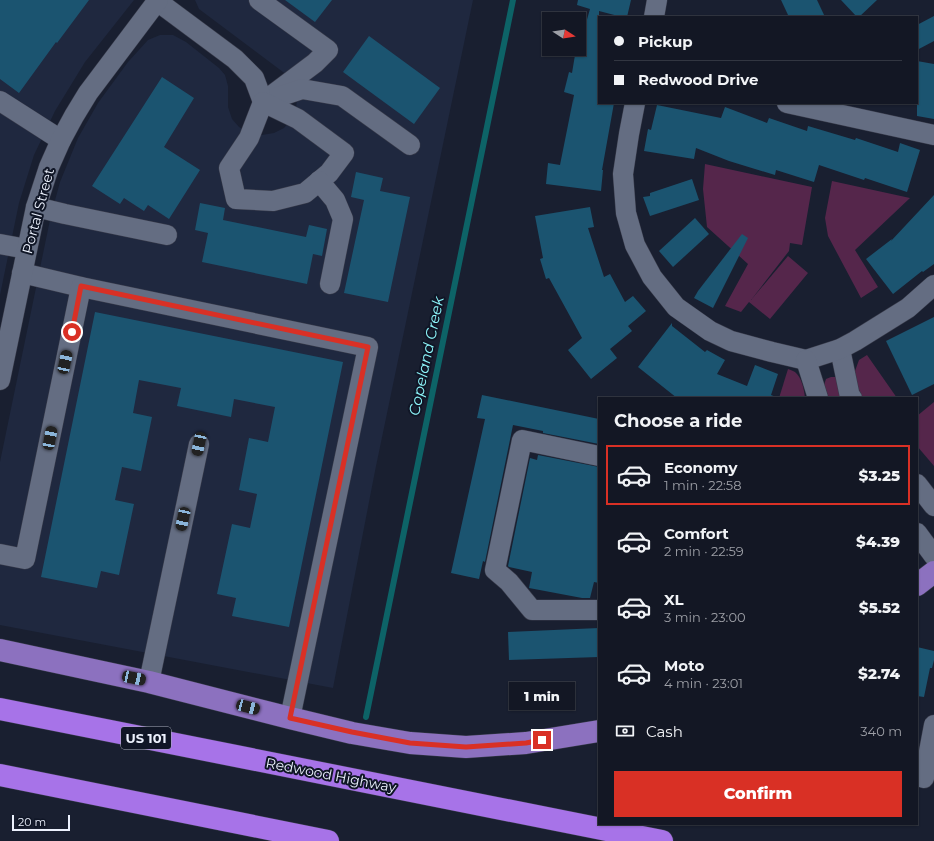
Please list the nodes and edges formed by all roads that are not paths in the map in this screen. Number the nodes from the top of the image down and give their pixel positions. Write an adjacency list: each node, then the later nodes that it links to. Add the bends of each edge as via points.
1 (259, 0): 6 (street, via 328,50 315,63)
2 (657, 0): 4 (street)
3 (150, 3): 6 (street, via 235,58 254,78); 10 (street, Portal Street, via 88,93)
4 (654, 16)
5 (0, 101): 10 (street)
6 (263, 102): 11 (street, via 302,89 342,96); 12 (street, via 298,119 344,153 329,174); 12 (street, via 249,138 228,168 236,199 273,201 304,193)
7 (635, 104): 23 (street, via 623,174 626,213 634,245 652,277 676,307 710,331 731,340)
8 (792, 104): 9 (street)
9 (934, 135)
10 (61, 140): 13 (street, Portal Street)
11 (410, 145)
12 (319, 182): 18 (street, via 335,200 343,219)
13 (36, 207): 14 (street); 16 (street, Portal Street)
14 (167, 234)
15 (0, 244): 16 (street)
16 (27, 249): 17 (street, Portal Street)
17 (22, 273): 20 (street); 21 (street, Portal Street)
18 (330, 284)
19 (934, 285): 22 (street, via 908,308)
20 (81, 286): 32 (street, via 25,559); 40 (street, via 368,347)
21 (3, 348): 24 (street, Portal Street)
22 (840, 349): 23 (street); 26 (street)
23 (806, 360): 25 (street)
24 (0, 380)
25 (818, 397)
26 (852, 397)
27 (199, 444): 38 (street)
28 (598, 456): 36 (street, via 522,440 494,570 509,582 532,610)
29 (918, 485): 30 (street)
30 (934, 506)
31 (918, 534): 33 (street)
32 (0, 554)
33 (934, 556)
34 (934, 572): 35 (main road)
35 (918, 584)
36 (598, 610)
37 (0, 650): 38 (main road)
38 (150, 682): 40 (main road)
39 (0, 709): 46 (highway, Redwood Highway / US 101)
40 (290, 718): 42 (main road, via 410,743 466,747 526,743)
41 (934, 725): 44 (street)
42 (598, 731)
43 (0, 775): 45 (highway)
44 (924, 778)
45 (328, 841)
46 (662, 841)

